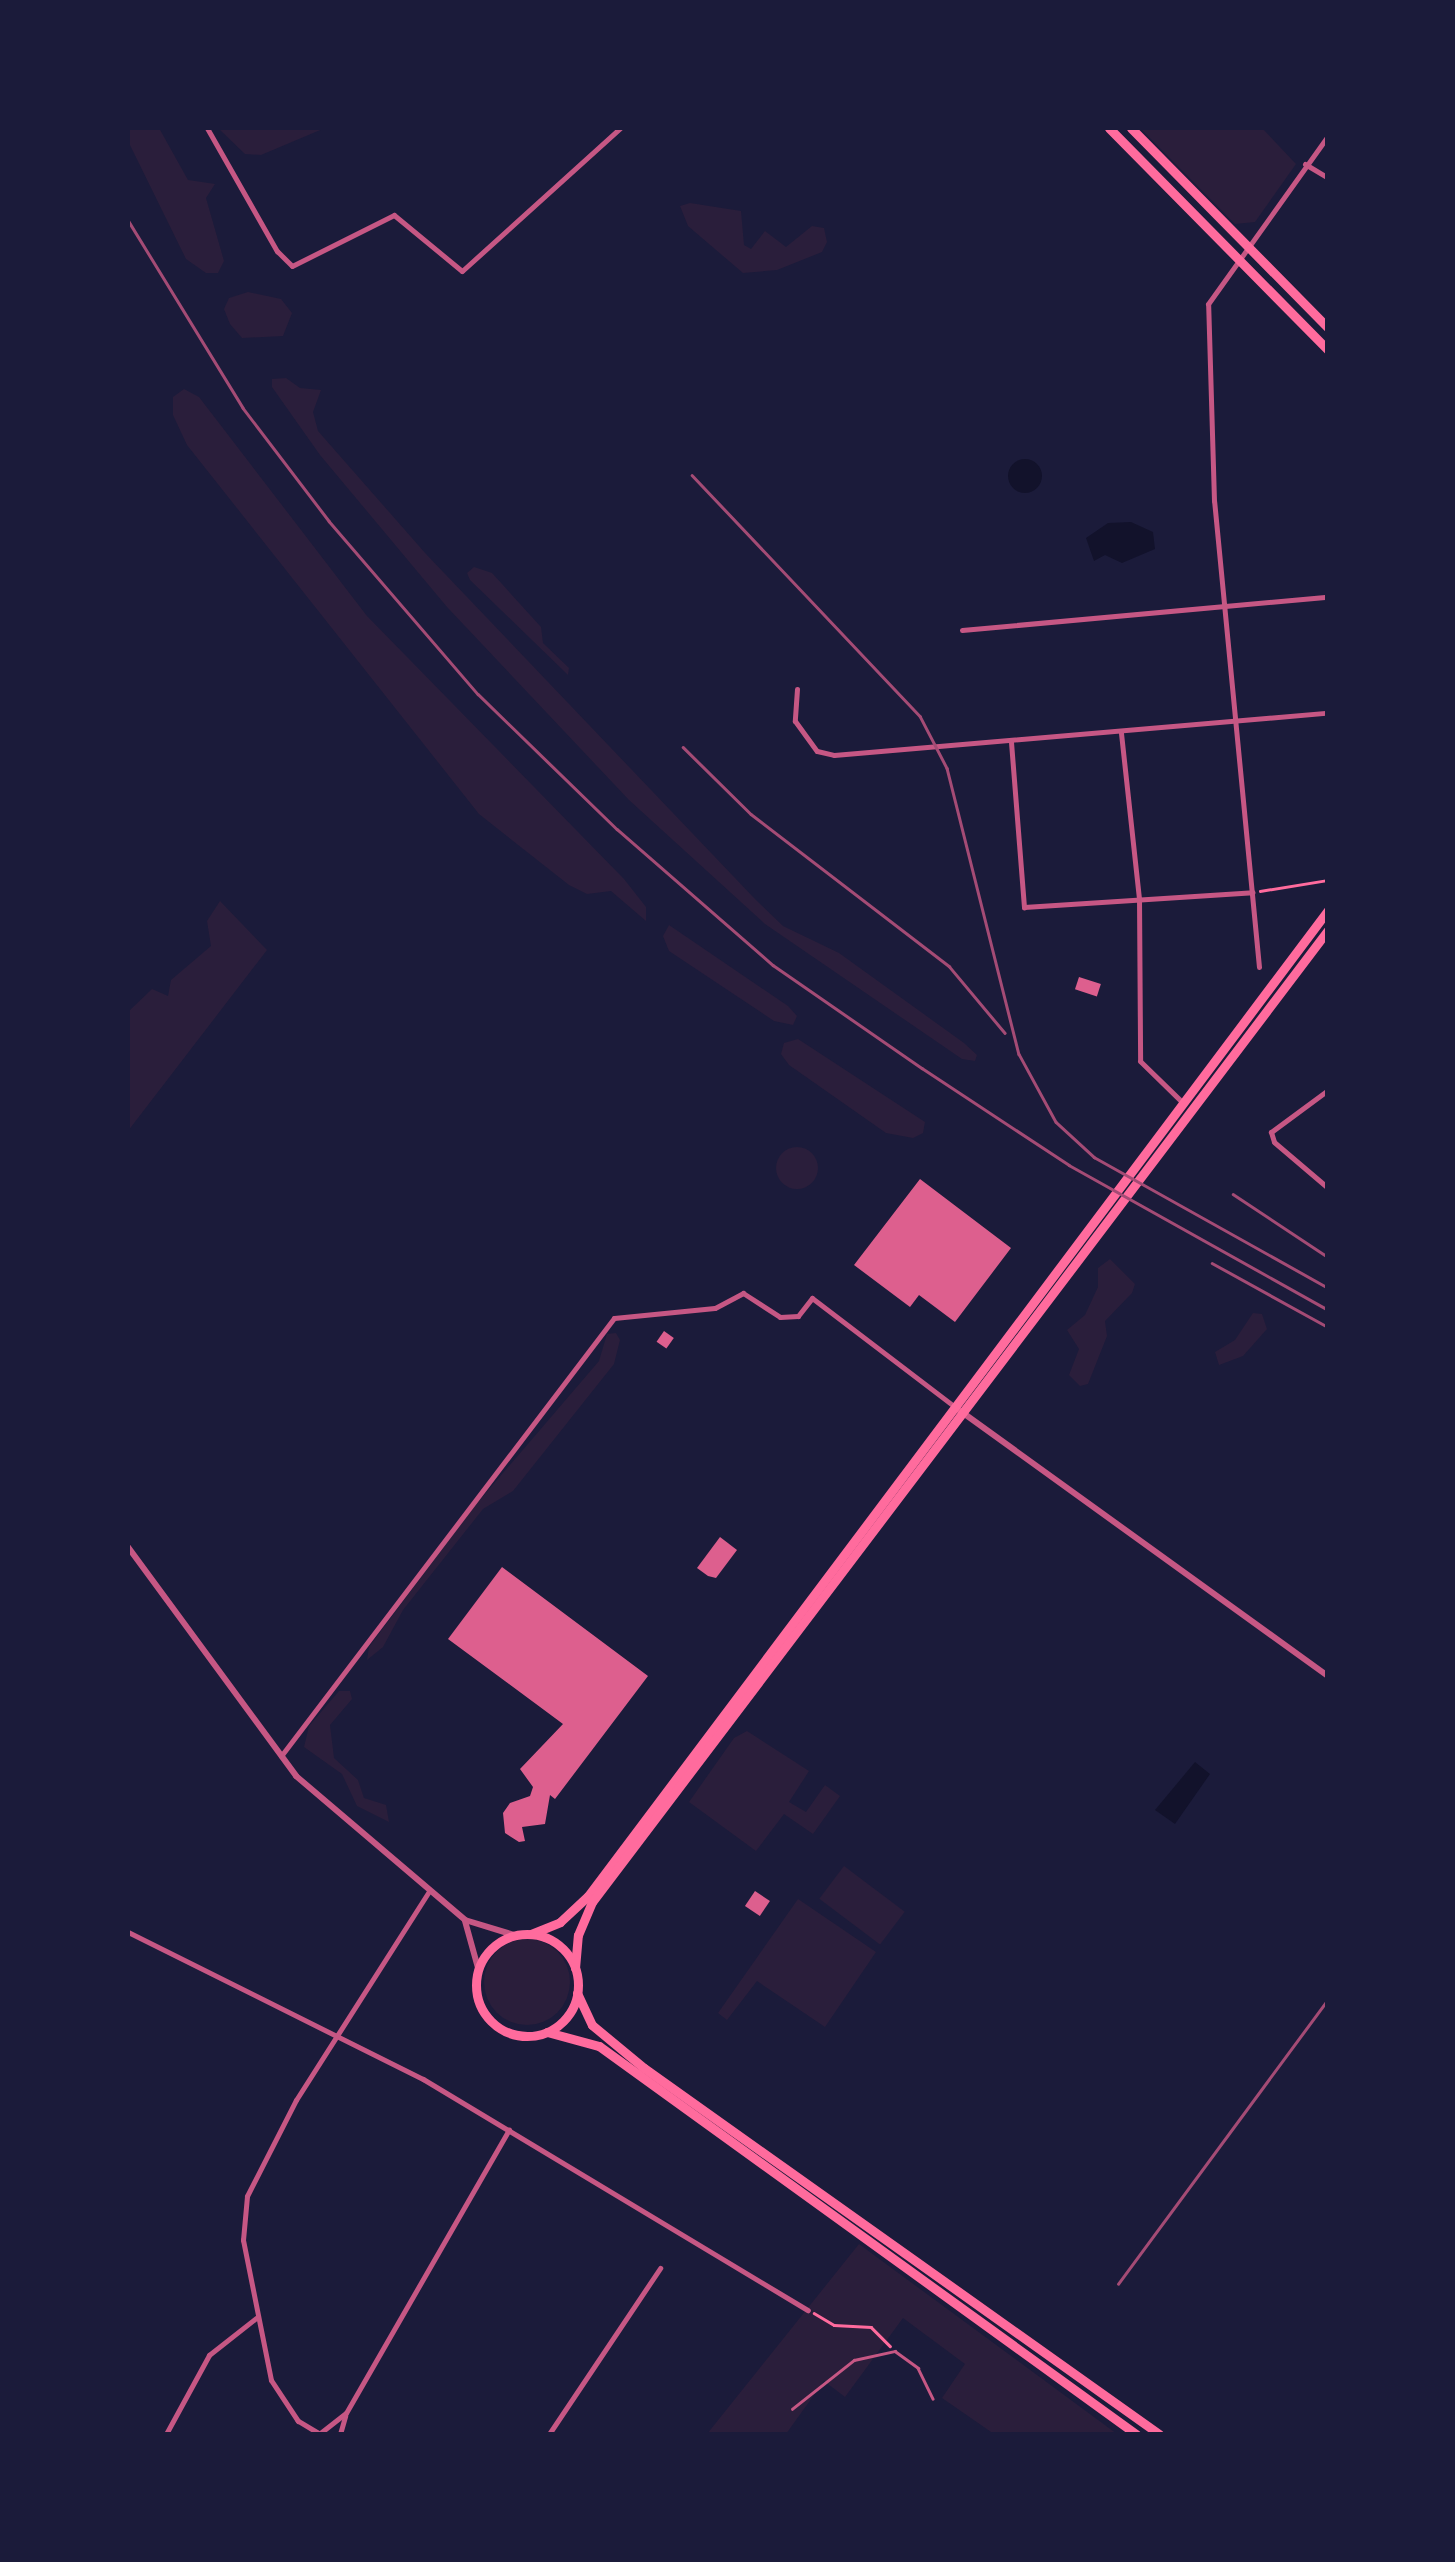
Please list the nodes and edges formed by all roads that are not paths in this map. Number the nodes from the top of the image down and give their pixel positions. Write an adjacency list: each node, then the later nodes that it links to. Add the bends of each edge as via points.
1 (207, 128): 2 (street, via 292,266 394,215 462,271)
2 (620, 128)
3 (1108, 128): 9 (main road)
4 (1131, 128): 8 (main road)
5 (1328, 136): 6 (street)
6 (1305, 164): 7 (street); 8 (street)
7 (1328, 178)
8 (1245, 245): 9 (street); 10 (main road)
9 (1237, 258): 11 (main road); 13 (street, via 1208,304 1214,501)
10 (1328, 328)
11 (1328, 350)
12 (1328, 597): 13 (street)
13 (1226, 605): 14 (street); 17 (street)
14 (962, 630)
15 (797, 690): 19 (street, via 795,721 817,751 905,753)
16 (1328, 713): 17 (street)
17 (1236, 722): 18 (street); 20 (street)
18 (1121, 733): 19 (street); 21 (street)
19 (1011, 742): 21 (street, via 1024,907)
20 (1253, 892): 21 (street); 24 (street)
21 (1139, 899): 26 (street, via 1140,1061)
22 (1328, 910): 26 (main road)
23 (1328, 930): 28 (main road, via 1111,1222)
24 (1259, 967)
25 (1328, 1090): 27 (street, via 1273,1125 1274,1142)
26 (1183, 1103): 28 (main road)
27 (1328, 1188)
28 (958, 1409): 30 (street); 31 (street, via 812,1298 798,1316 780,1317 743,1292 715,1308 614,1318); 35 (main road, via 579,1907); 38 (main road, via 592,1902 578,1935)
29 (128, 1547): 31 (street)
30 (1328, 1676)
31 (281, 1756): 32 (street, via 319,1799)
32 (430, 1890): 33 (street); 41 (street)
33 (465, 1920): 36 (street); 37 (street)
34 (128, 1932): 41 (street)
35 (531, 1934): 36 (main road); 38 (main road, via 562,1947)
36 (514, 1935): 37 (main road, via 492,1947)
37 (478, 1968): 40 (main road, via 476,1993 492,2022 522,2036)
38 (575, 1968): 39 (main road)
39 (577, 1993): 40 (main road, via 567,2016); 54 (main road, via 592,2025 633,2060)
40 (547, 2032): 53 (main road, via 599,2046)
41 (336, 2036): 42 (street); 45 (street, via 247,2196 243,2240)
42 (509, 2130): 44 (street); 48 (street)
43 (660, 2268): 52 (street)
44 (808, 2310)
45 (256, 2318): 49 (street, via 209,2355); 50 (street, via 279,2397)
46 (933, 2398): 47 (lane, via 918,2368 895,2350 854,2360)
47 (792, 2409)
48 (346, 2413): 50 (street); 51 (street)
49 (166, 2434)
50 (320, 2434)
51 (340, 2434)
52 (549, 2434)
53 (1136, 2434)
54 (1158, 2434)

